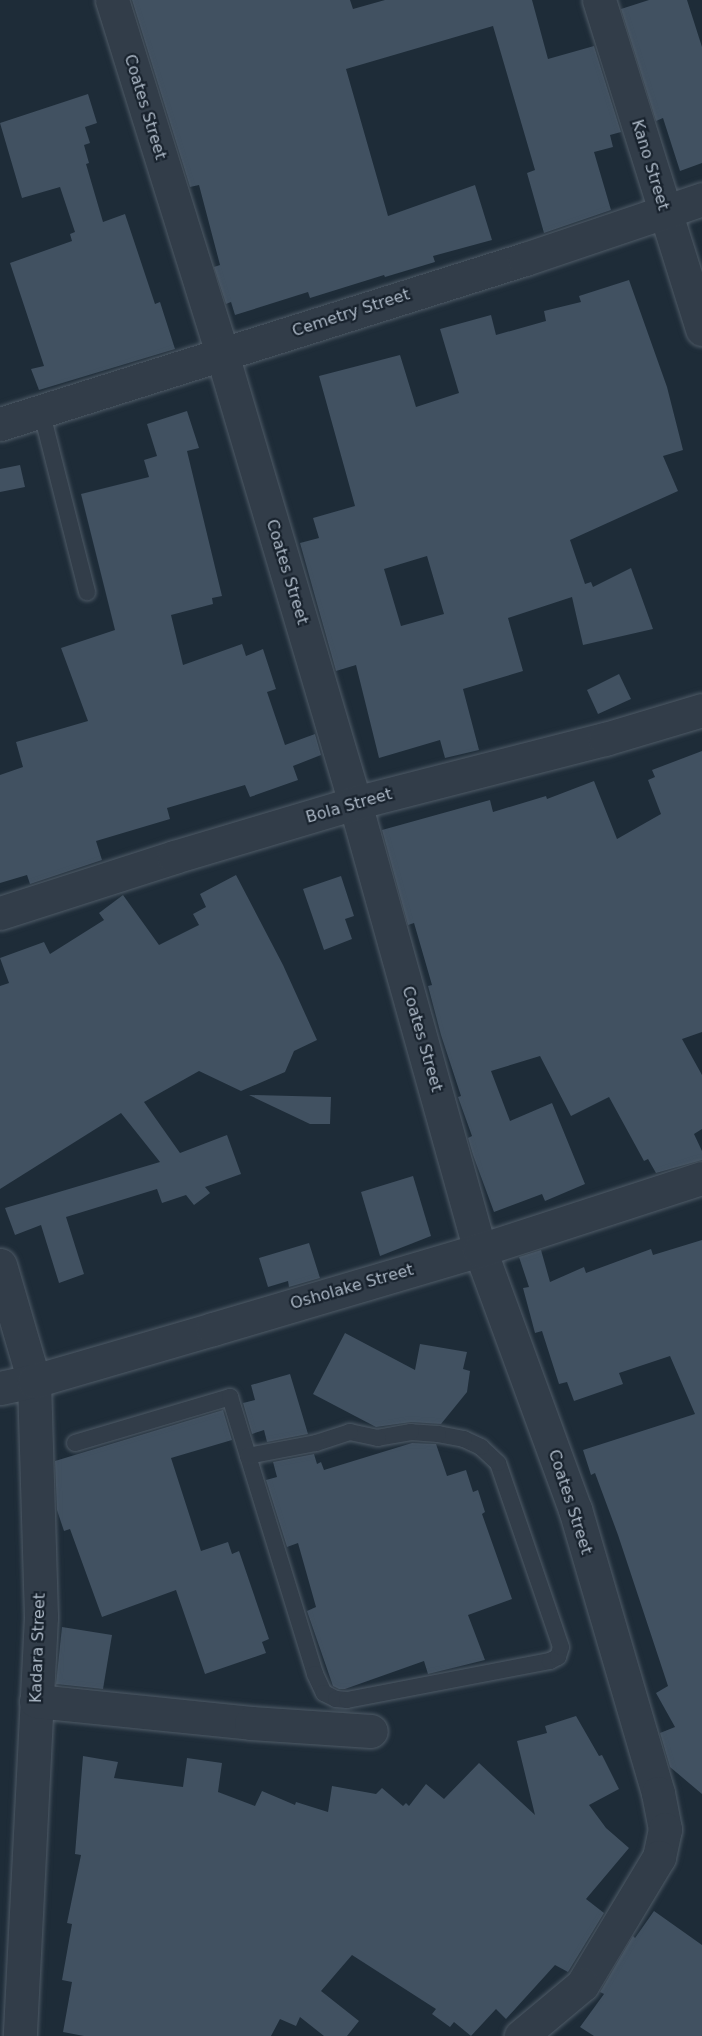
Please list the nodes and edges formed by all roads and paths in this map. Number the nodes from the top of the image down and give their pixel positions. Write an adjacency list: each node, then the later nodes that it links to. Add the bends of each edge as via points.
1 (112, 0): 6 (street, Coates Street)
2 (599, 0): 4 (street, Kano Street)
3 (702, 199): 4 (street, Cemetry Street)
4 (664, 210): 5 (street, Kano Street); 6 (street, Cemetry Street, via 525,259)
5 (702, 329)
6 (222, 354): 7 (street, Cemetry Street); 11 (street, Coates Street)
7 (41, 410): 8 (street, Cemetry Street); 9 (lane)
8 (0, 424)
9 (87, 592)
10 (702, 710): 11 (street, Bola Street)
11 (355, 803): 12 (street, Bola Street); 14 (street, Coates Street)
12 (0, 913)
13 (702, 1178): 14 (street, Osholake Street)
14 (480, 1250): 16 (street, Osholake Street); 23 (street, Coates Street, via 575,1509 658,1793 665,1829 659,1857 582,1985)
15 (0, 1265): 16 (street, Kadara Street)
16 (34, 1381): 17 (street, Osholake Street); 20 (street, Kadara Street, via 41,1617)
17 (0, 1388)
18 (75, 1443): 19 (lane, via 230,1396)
19 (248, 1456): 19 (lane, via 324,1693 347,1700 558,1657 561,1647 498,1463 481,1448 464,1439 438,1434 411,1432 378,1438 350,1432)
20 (36, 1701): 21 (street); 22 (street, Kadara Street)
21 (371, 1731)
22 (20, 2036)
23 (521, 2036)

